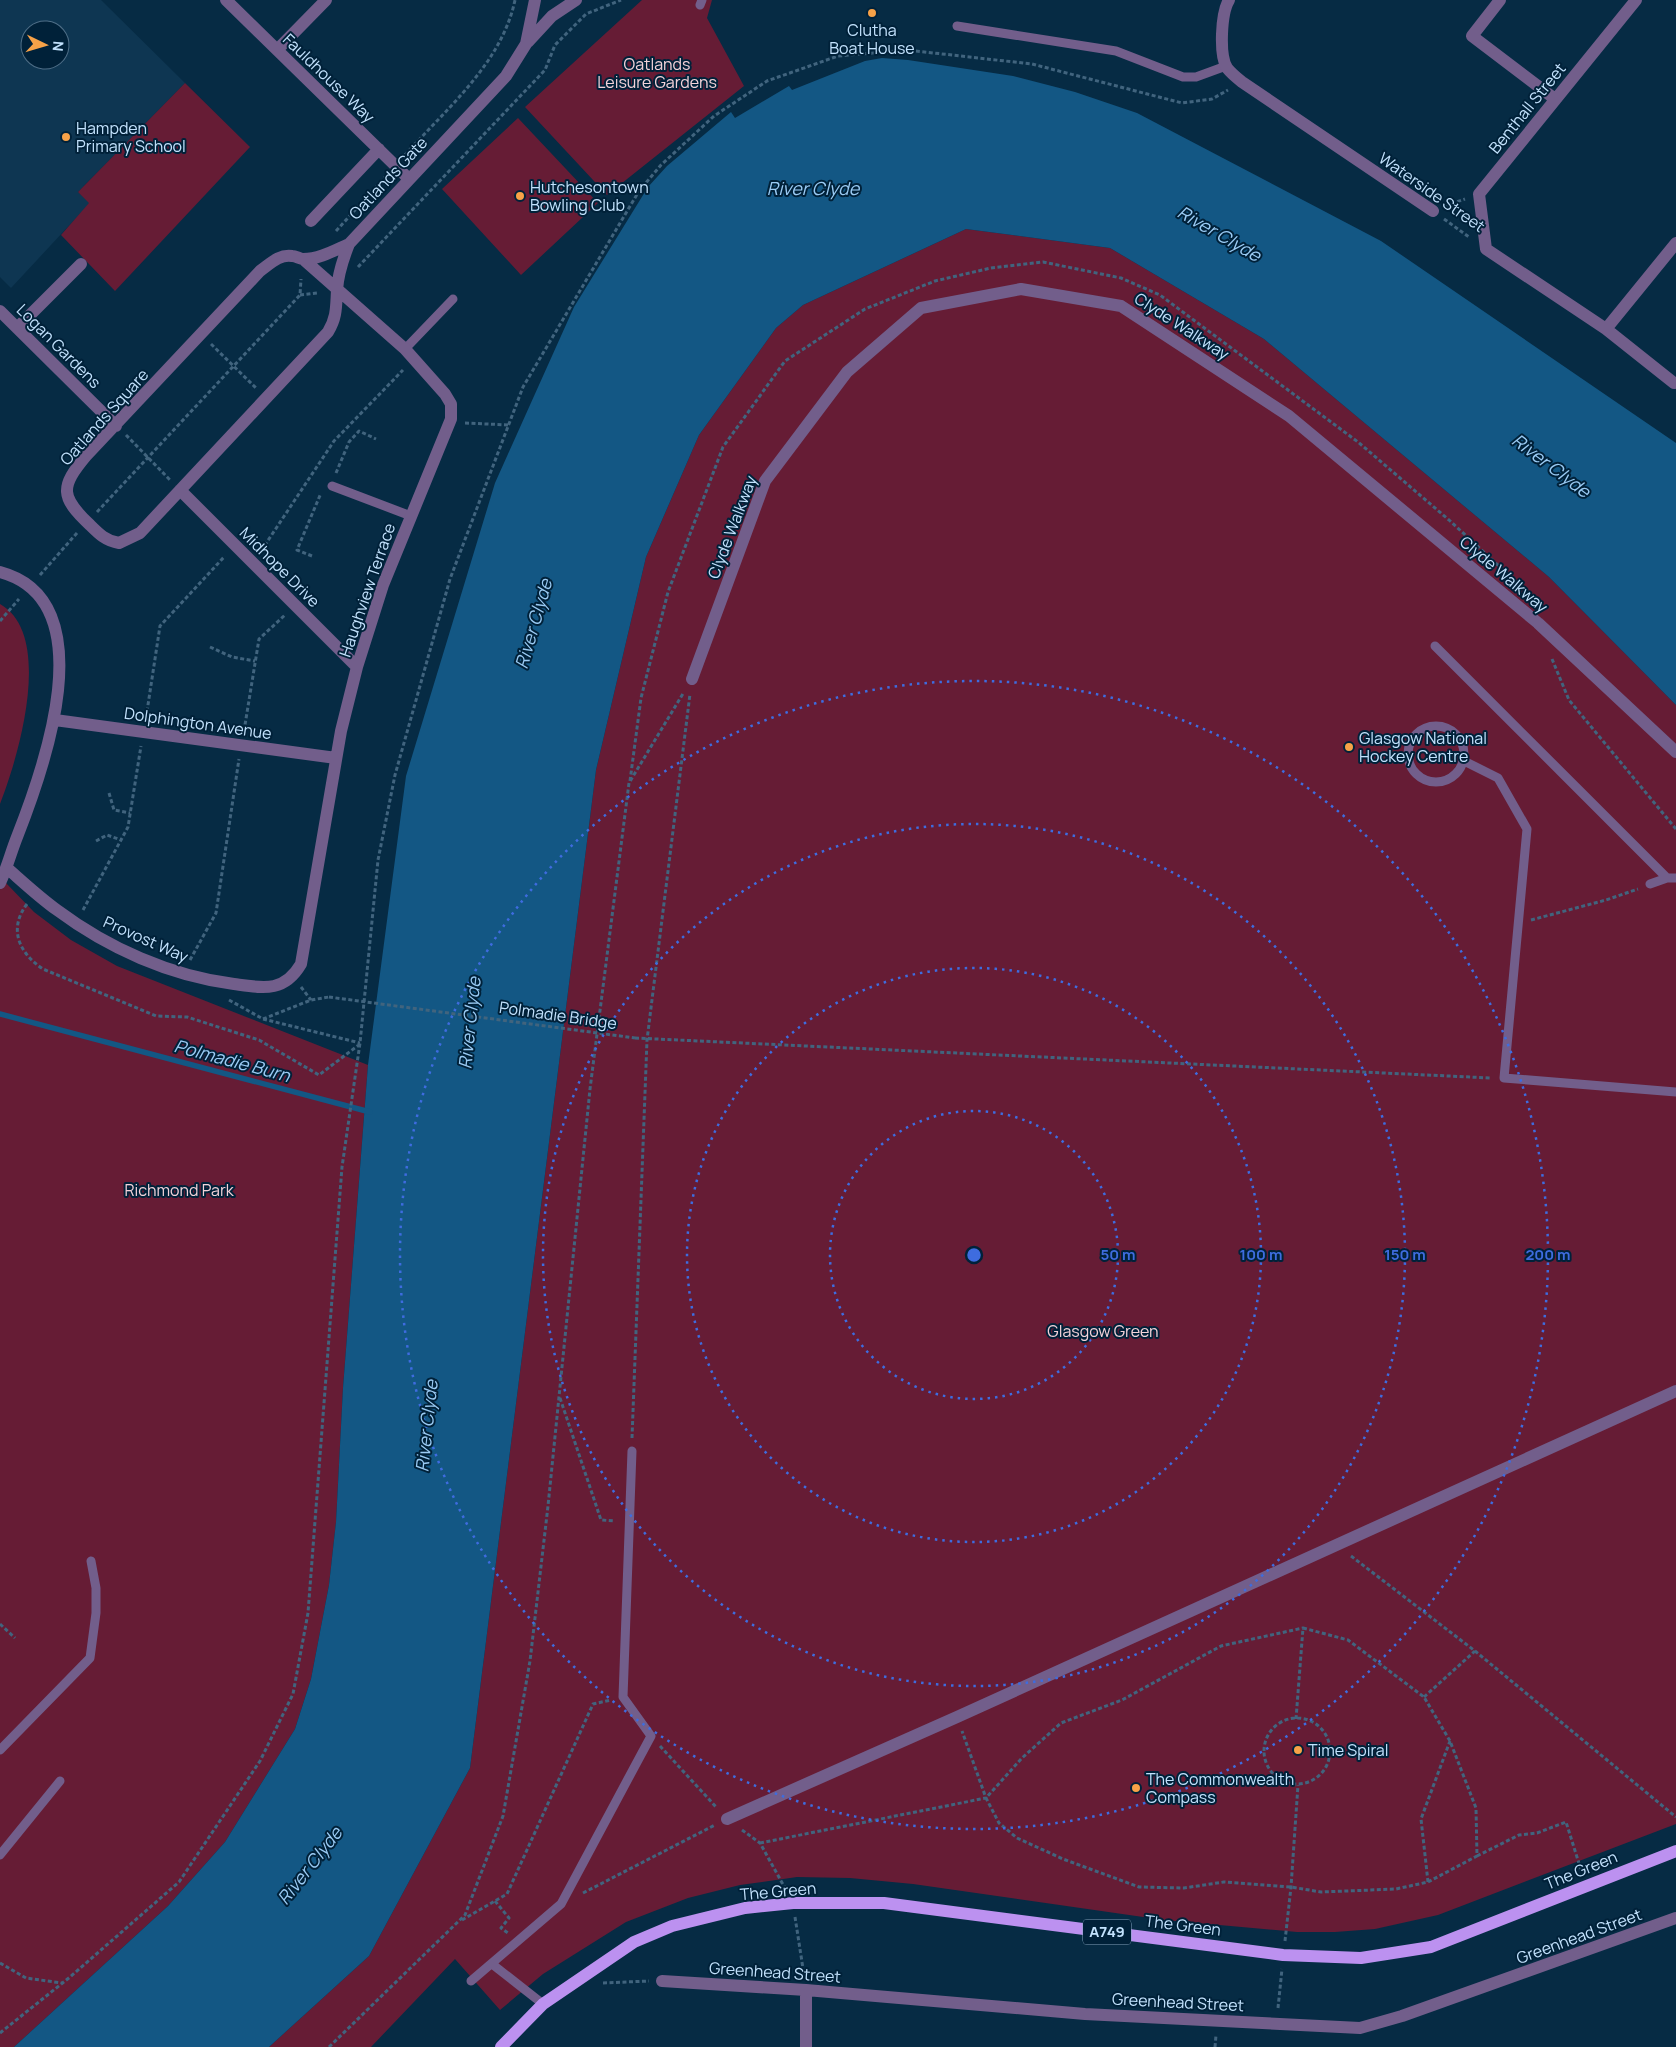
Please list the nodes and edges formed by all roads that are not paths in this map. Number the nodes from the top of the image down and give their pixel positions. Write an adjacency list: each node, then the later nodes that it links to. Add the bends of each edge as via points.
1 (226, 0): 10 (street, Fauldhouse Way)
2 (326, 0): 10 (street)
3 (535, 0): 9 (street)
4 (576, 0): 9 (street, via 552,16)
5 (1229, 0): 11 (street, via 1222,35)
6 (1500, 0): 12 (street, via 1472,36)
7 (1636, 0): 12 (street, Benthall Street)
8 (958, 26): 11 (lane, via 1116,51 1183,77 1196,77)
9 (526, 44): 14 (street, Oatlands Gate, via 506,76)
10 (277, 50): 13 (street, Fauldhouse Way)
11 (1226, 66): 15 (street, Waterside Street, via 1242,82)
12 (1555, 99): 19 (street, Benthall Street, via 1479,194)
13 (379, 149): 14 (street, Fauldhouse Way); 16 (street)
14 (409, 179): 18 (street, Oatlands Gate)
15 (1433, 211)
16 (311, 221)
17 (1676, 243): 26 (street)
18 (349, 244): 20 (street, Oatlands Square, via 325,255); 22 (street, Oatlands Square)
19 (1486, 249): 26 (street, Waterside Street)
20 (303, 259): 22 (street); 29 (street, Oatlands Square, via 282,256 260,271)
21 (81, 264): 25 (street)
22 (337, 291): 27 (street, Haughview Terrace); 31 (street, Oatlands Square, via 337,314 328,332)
23 (453, 299): 27 (lane)
24 (0, 311): 25 (street, Logan Gardens)
25 (17, 328): 29 (street, Logan Gardens)
26 (1606, 328): 28 (street, Waterside Street)
27 (405, 349): 32 (street, Haughview Terrace, via 446,394 451,404 450,422)
28 (1674, 383)
29 (116, 426): 31 (street, Oatlands Square, via 73,472 68,483 70,504 87,522 102,537 120,543 140,533)
30 (332, 486): 32 (lane)
31 (180, 490): 35 (street, Midhope Drive)
32 (411, 516): 35 (street, Haughview Terrace, via 383,584)
33 (0, 572): 37 (street, via 29,587 50,614 57,638 58,690)
34 (1435, 646): 42 (lane)
35 (357, 667): 39 (street, Haughview Terrace)
36 (692, 679): 38 (street, Clyde Walkway, via 765,481 847,372 921,308 1021,289 1121,306 1289,416 1538,623)
37 (54, 720): 39 (street, Dolphington Avenue); 41 (street, via 40,777)
38 (1676, 752)
39 (336, 758): 45 (street, Haughview Terrace)
40 (1464, 761): 40 (lane, via 1454,776 1437,783 1428,782 1420,778 1409,763 1409,744 1421,730 1439,725 1449,728 1462,742); 46 (lane, via 1498,778 1527,829 1504,1078)
41 (7, 868): 43 (street); 45 (street, Provost Way, via 77,923 136,956 182,974 224,983 264,988 276,986 294,976)
42 (1671, 878): 44 (lane)
43 (0, 883)
44 (1650, 884)
45 (304, 952)
46 (1676, 1092)
47 (1676, 1390): 52 (street)
48 (632, 1452): 56 (lane, via 622,1697 651,1736 561,1904)
49 (91, 1561): 50 (lane, via 96,1604 90,1658)
50 (0, 1750)
51 (60, 1781): 54 (lane)
52 (726, 1819)
53 (1676, 1851): 60 (main road, The Green / A749, via 1431,1947 1361,1958 1283,1955 884,1903 793,1903 745,1908 672,1926 634,1942)
54 (0, 1854)
55 (1676, 1918): 59 (street, Greenhead Street, via 1360,2028 1085,2014)
56 (492, 1964): 57 (lane); 60 (lane)
57 (471, 1981)
58 (662, 1981): 59 (street, Greenhead Street)
59 (806, 1990): 62 (street)
60 (543, 2004): 61 (main road, A749)
61 (501, 2047)
62 (806, 2047)

